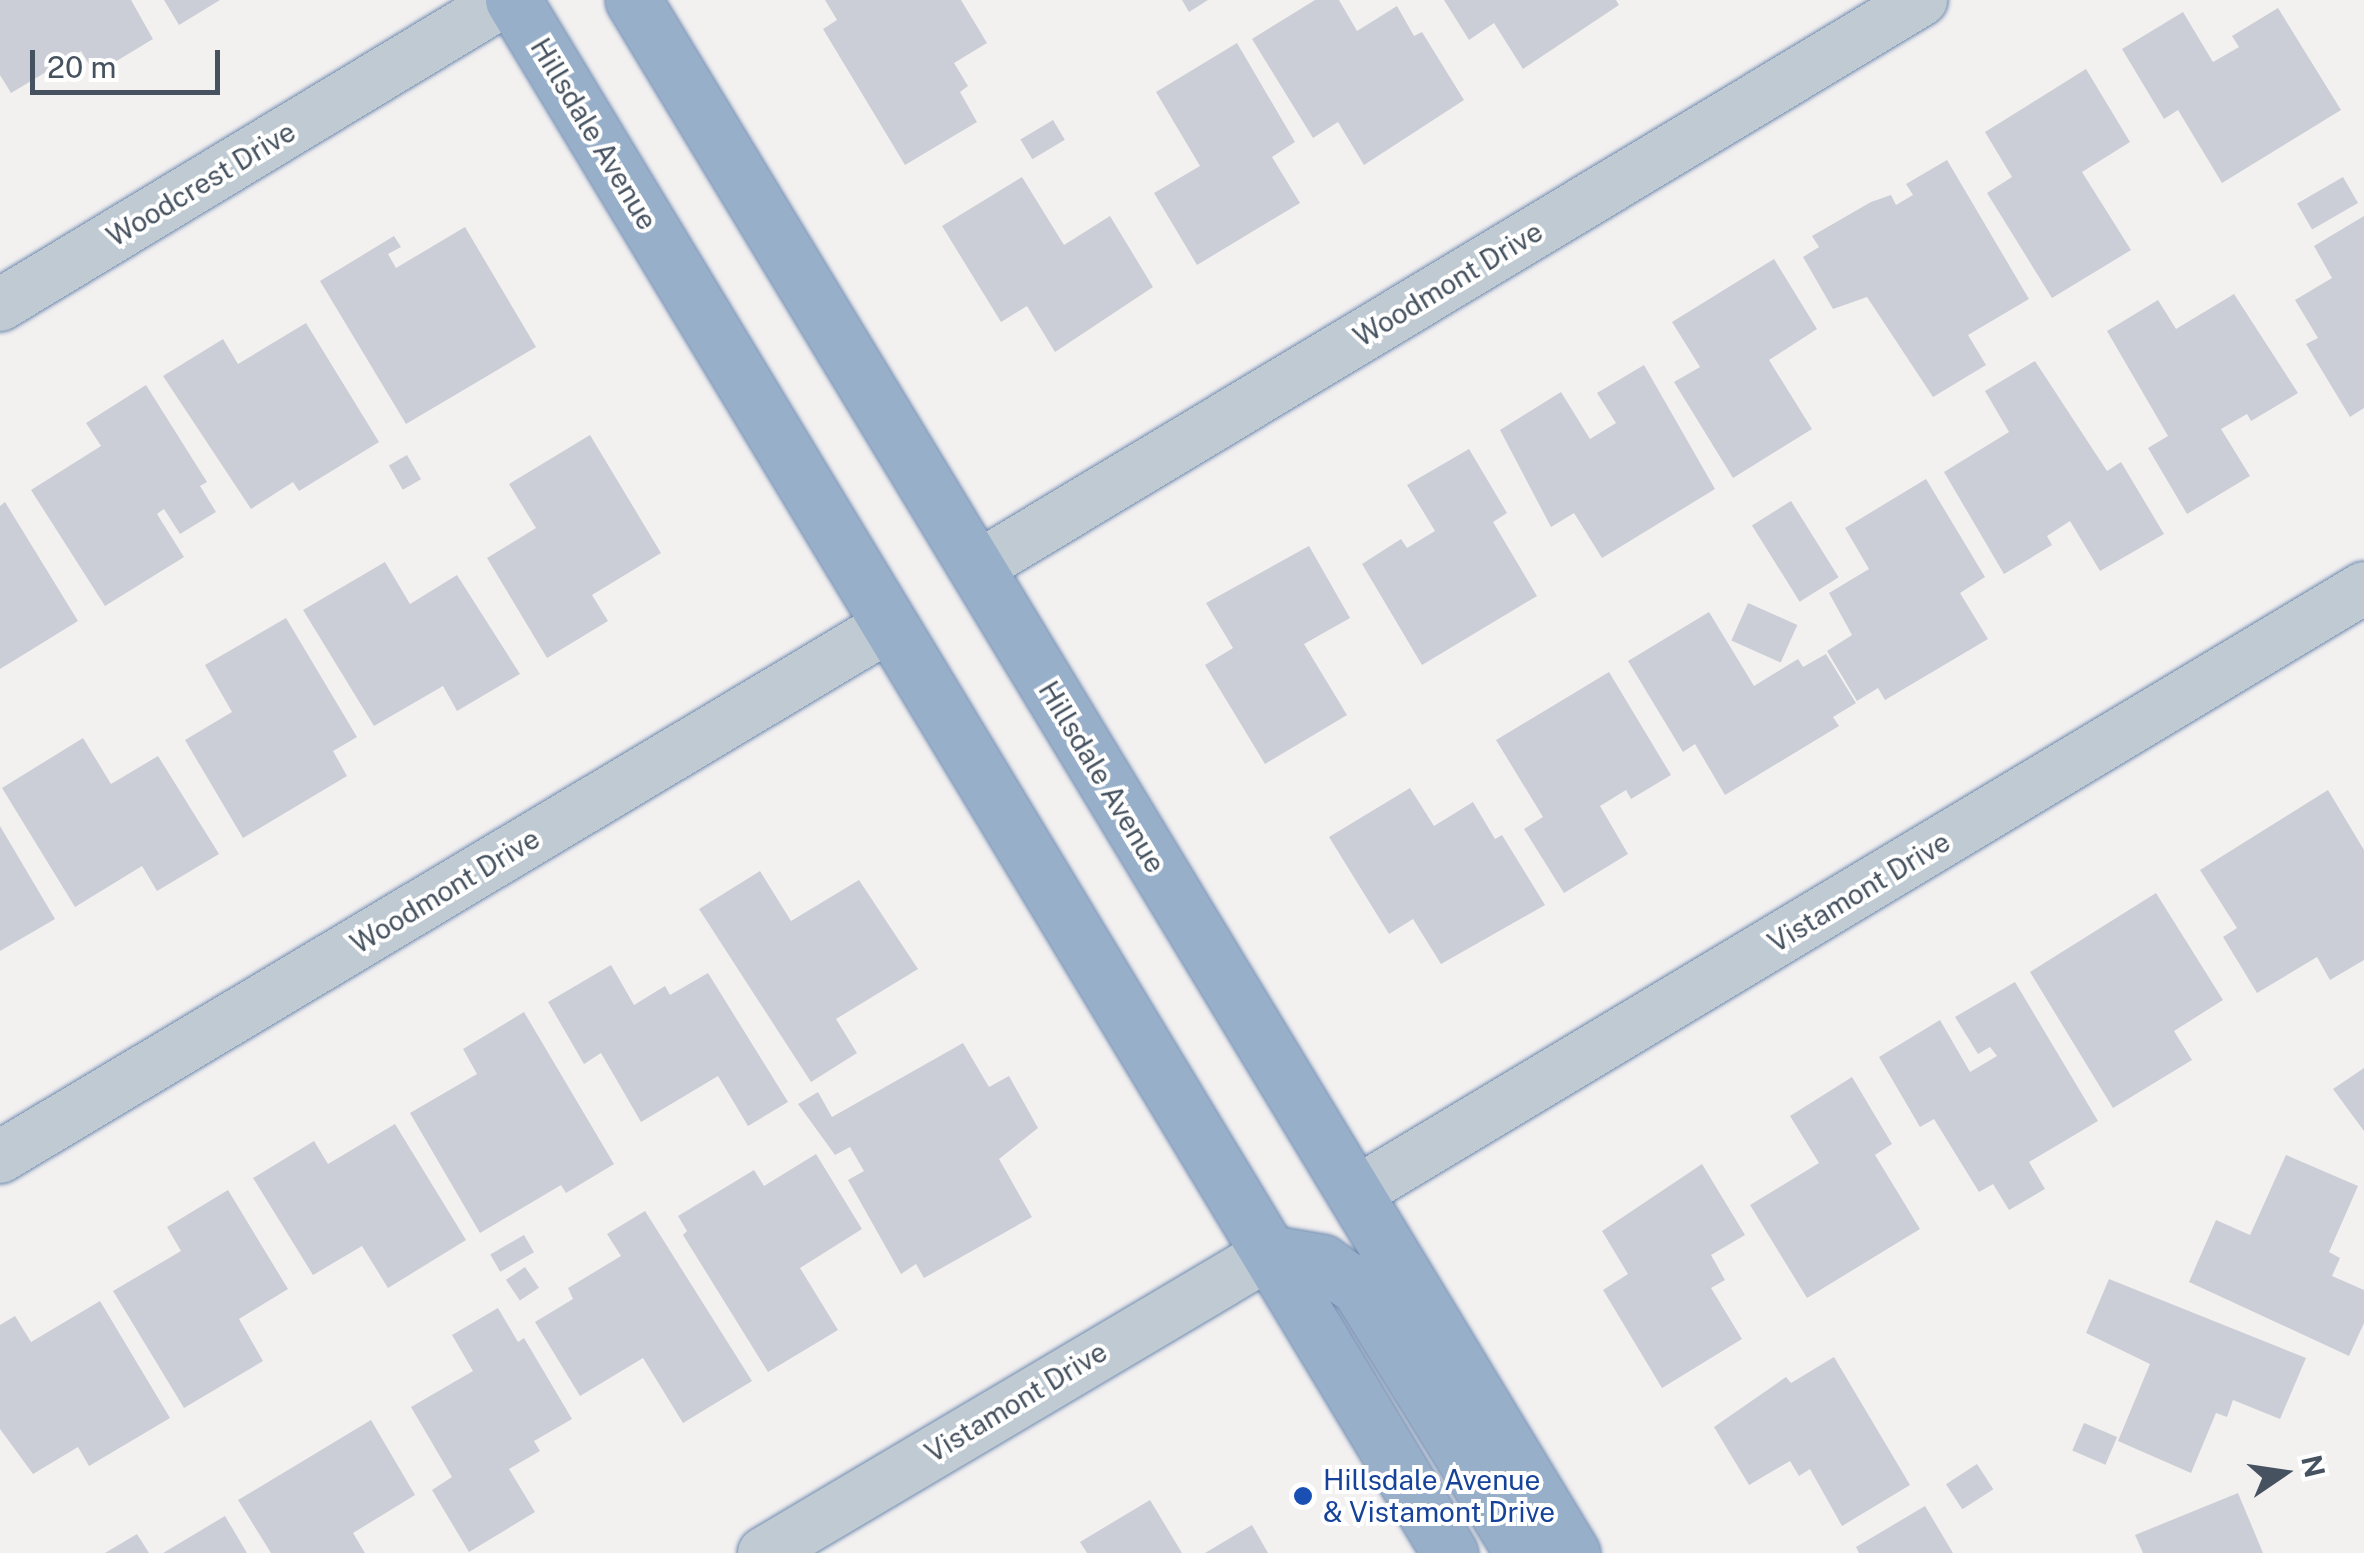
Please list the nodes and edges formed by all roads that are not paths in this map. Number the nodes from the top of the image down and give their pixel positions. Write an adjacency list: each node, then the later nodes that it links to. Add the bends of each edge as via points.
1 (505, 0): 5 (street, Woodcrest Drive)
2 (513, 0): 8 (highway, Hillsdale Avenue)
3 (633, 0): 6 (highway, Hillsdale Avenue)
4 (1922, 0): 6 (street, Woodmont Drive)
5 (0, 305)
6 (976, 568): 10 (highway, Hillsdale Avenue)
7 (2364, 588): 10 (street, Vistamont Drive)
8 (890, 625): 9 (street, Woodmont Drive); 11 (highway, Hillsdale Avenue)
9 (0, 1158)
10 (1354, 1194): 15 (highway, Hillsdale Avenue)
11 (1270, 1253): 12 (street, Vistamont Drive); 13 (highway, Hillsdale Avenue); 14 (highway, via 1322,1262 1358,1288 1516,1542)
12 (764, 1553)
13 (1450, 1553)
14 (1538, 1553)
15 (1572, 1553)

